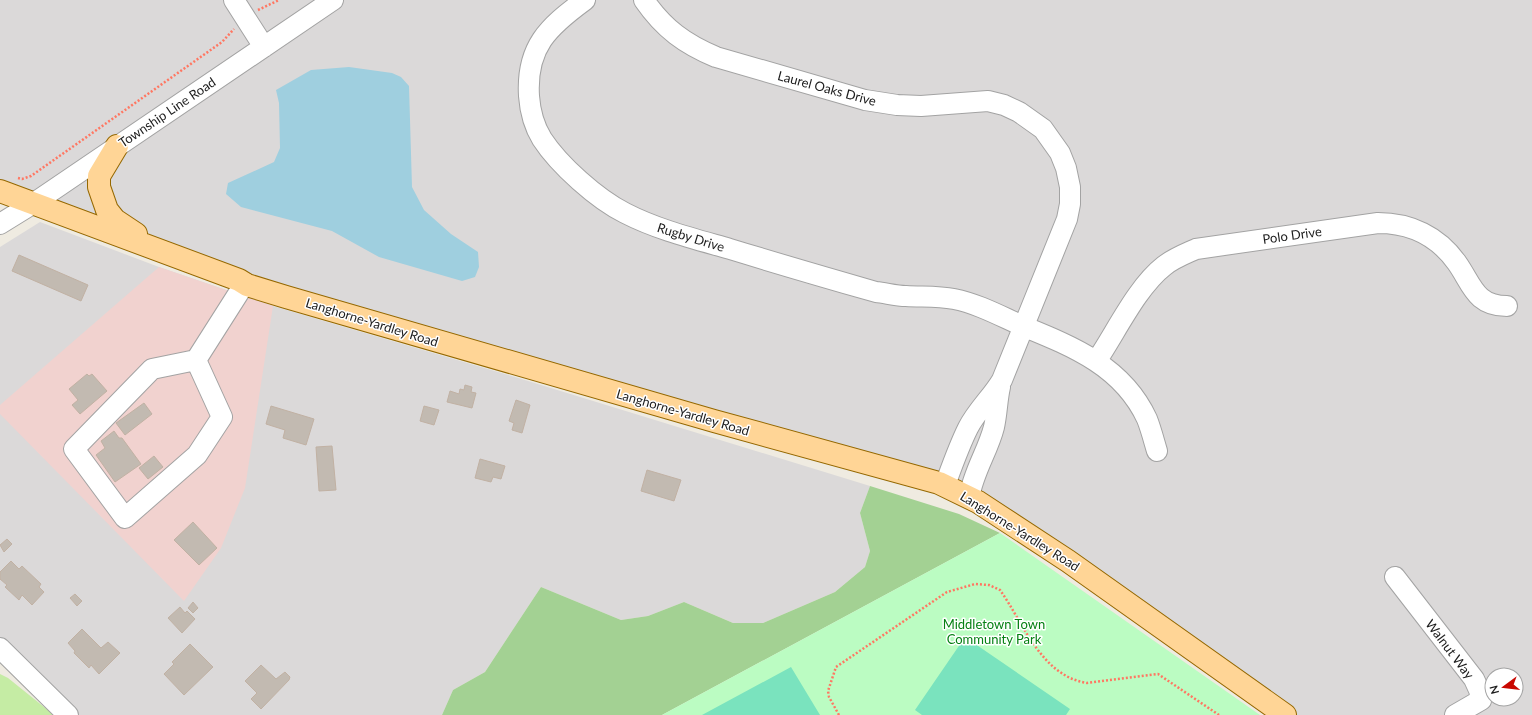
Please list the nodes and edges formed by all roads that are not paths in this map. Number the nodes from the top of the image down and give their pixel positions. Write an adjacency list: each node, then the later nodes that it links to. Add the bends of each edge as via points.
1 (234, 0): 5 (street, via 243,18)
2 (334, 0): 5 (street, Township Line Road)
3 (585, 0): 13 (street, Rugby Drive, via 547,32 538,47 528,78 529,107 542,139 558,159 605,201 649,225 694,239 876,292 955,300 988,310)
4 (644, 0): 13 (street, Laurel Oaks Drive, via 674,34 693,47 716,57 865,100 915,105 993,103 1019,112 1043,129 1060,153 1066,168 1070,204 1059,242)
5 (264, 47): 6 (street, Township Line Road)
6 (117, 146): 8 (street, Township Line Road); 10 (main road, via 100,176 102,198 115,220)
7 (7, 184): 8 (main road, Langhorne-Yardley Road)
8 (34, 203): 9 (street, Township Line Road); 10 (main road, Langhorne-Yardley Road)
9 (0, 224)
10 (160, 250): 11 (main road, Langhorne-Yardley Road)
11 (245, 283): 14 (street); 18 (main road, Langhorne-Yardley Road, via 458,348)
12 (1507, 306): 15 (street, Polo Drive, via 1496,306 1484,301 1473,291 1456,262 1433,238 1408,226 1378,223 1196,249 1173,260 1139,293)
13 (1024, 326): 15 (street, Rugby Drive); 16 (street, Laurel Oaks Drive)
14 (196, 360): 14 (street, via 152,369 74,450 125,518 197,455 222,417)
15 (1096, 360): 17 (street, Rugby Drive, via 1137,403 1147,419)
16 (1002, 380): 18 (street, Laurel Oaks Drive, via 968,428); 19 (street, Laurel Oaks Drive, via 996,403 994,428 974,478)
17 (1157, 451)
18 (945, 485): 19 (main road, Langhorne-Yardley Road)
19 (969, 498): 23 (main road, Langhorne-Yardley Road, via 1068,561)
20 (1395, 578): 24 (street, Walnut Way, via 1474,679 1479,690 1481,700)
21 (0, 648): 22 (street)
22 (68, 715)
23 (1285, 715)
24 (1455, 715)

